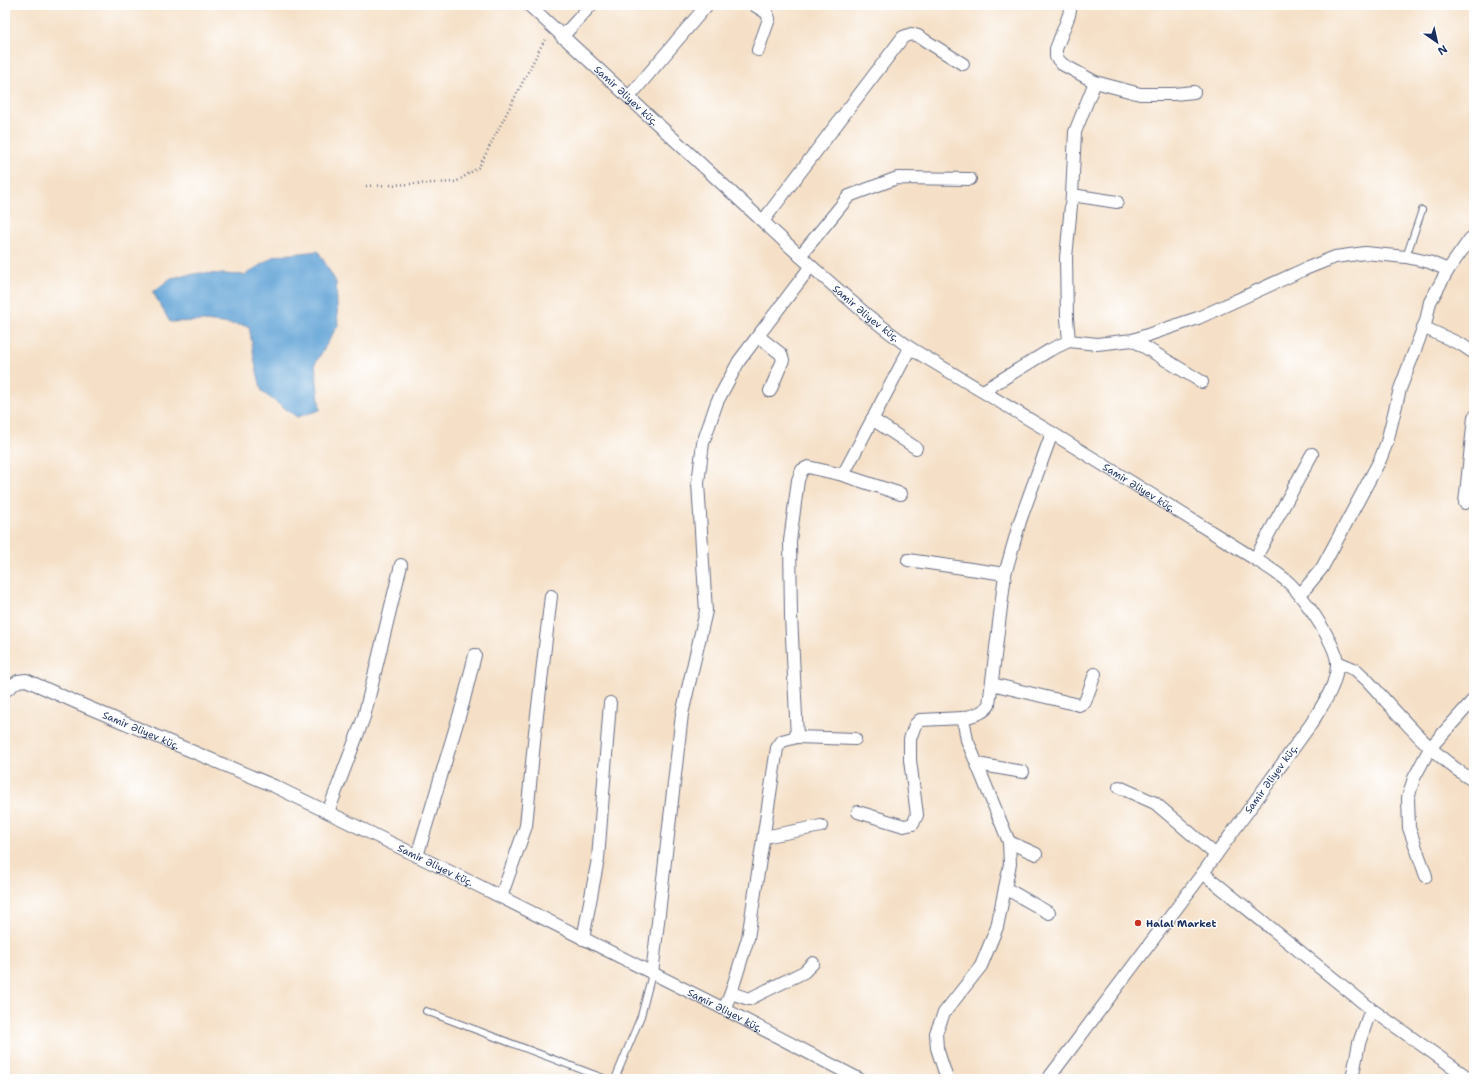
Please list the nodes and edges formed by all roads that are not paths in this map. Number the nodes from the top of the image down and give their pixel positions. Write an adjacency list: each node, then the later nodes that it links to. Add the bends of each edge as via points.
1 (529, 5): 6 (street, Samir Əliyev küç.)
2 (591, 5): 6 (street)
3 (707, 5): 11 (street)
4 (754, 5): 7 (street, via 767,13 769,19)
5 (1071, 5): 9 (street, via 1056,49 1056,57 1062,64)
6 (562, 37): 11 (street, Samir Əliyev küç.)
7 (758, 50)
8 (963, 64): 16 (street, via 918,36 911,34 904,37)
9 (1095, 82): 10 (street, via 1140,94); 13 (street, via 1075,132)
10 (1194, 92)
11 (629, 97): 16 (street, Samir Əliyev küç.)
12 (970, 179): 18 (street, via 897,178 849,196)
13 (1072, 195): 14 (street); 25 (street, via 1066,258)
14 (1117, 202)
15 (1422, 210): 19 (lane)
16 (763, 221): 18 (street, Samir Əliyev küç.)
17 (1474, 236): 21 (street)
18 (800, 256): 20 (street, Samir Əliyev küç.)
19 (1406, 257): 21 (street, via 1429,262); 24 (street, via 1365,253 1335,257 1198,318)
20 (811, 266): 23 (street); 26 (street, Samir Əliyev küç., via 867,315)
21 (1448, 270): 22 (street, via 1430,302)
22 (1422, 327): 27 (street); 43 (street, via 1400,389 1380,460 1322,568)
23 (758, 336): 29 (street, via 781,354 783,360); 75 (street, via 739,360 716,402 703,443 698,483 706,611 682,714)
24 (1133, 340): 25 (street, via 1097,344); 28 (street)
25 (1069, 341): 30 (street)
26 (910, 348): 30 (street, Samir Əliyev küç.); 32 (street)
27 (1474, 353)
28 (1202, 382)
29 (770, 391)
30 (983, 391): 33 (street, Samir Əliyev küç.)
31 (1474, 417): 38 (street)
32 (872, 418): 34 (street); 36 (street)
33 (1052, 433): 39 (street, Samir Əliyev küç.); 42 (street, via 1020,522)
34 (916, 448)
35 (1312, 454): 39 (street)
36 (842, 475): 37 (street); 53 (street, via 808,467 802,470 798,480 790,541)
37 (901, 494)
38 (1465, 502)
39 (1255, 559): 43 (street, Samir Əliyev küç., via 1287,581)
40 (908, 560): 42 (street)
41 (401, 566): 60 (street, via 364,717)
42 (1005, 574): 48 (street)
43 (1300, 595): 46 (street, Samir Əliyev küç., via 1324,631)
44 (551, 596): 71 (street, via 526,826)
45 (475, 655): 67 (street)
46 (1337, 662): 55 (street, via 1356,670 1367,680); 66 (street, Samir Əliyev küç., via 1331,687 1311,724)
47 (1095, 674): 48 (street, via 1085,702 1079,705)
48 (992, 684): 52 (street, via 986,709)
49 (5, 691): 60 (street, Samir Əliyev küç., via 18,681 26,680 252,776)
50 (1474, 699): 55 (street)
51 (610, 702): 73 (street, via 598,859)
52 (963, 718): 56 (street, via 967,740); 61 (street, via 920,720 915,725 910,739 917,815 913,824 904,826)
53 (797, 737): 54 (street); 63 (street, via 782,741 777,748)
54 (855, 739)
55 (1430, 748): 58 (street); 69 (street, via 1414,778 1408,798 1409,828)
56 (977, 764): 57 (street); 64 (street)
57 (1023, 772)
58 (1474, 781)
59 (1119, 787): 66 (street, via 1155,803)
60 (328, 812): 67 (street, Samir Əliyev küç.)
61 (858, 812)
62 (821, 826): 63 (street)
63 (764, 836): 76 (street, via 748,938)
64 (1009, 842): 65 (street); 70 (street, via 1010,864)
65 (1036, 854)
66 (1216, 855): 68 (street, Samir Əliyev küç.)
67 (417, 856): 71 (street, Samir Əliyev küç.)
68 (1203, 873): 78 (street); 84 (street, Samir Əliyev küç.)
69 (1426, 876)
70 (1005, 888): 72 (street); 83 (street, via 997,927 981,966 944,1013 936,1033 937,1048)
71 (501, 897): 73 (street, Samir Əliyev küç.)
72 (1049, 913)
73 (583, 939): 75 (street, Samir Əliyev küç.)
74 (813, 963): 76 (street, via 804,972 749,999)
75 (652, 974): 77 (street, Samir Əliyev küç.); 81 (lane, via 640,1016)
76 (732, 993): 77 (street)
77 (724, 1009): 82 (street, Samir Əliyev küç.)
78 (1371, 1009): 85 (street, via 1359,1042); 86 (street)
79 (426, 1011): 80 (lane)
80 (606, 1079)
81 (615, 1079)
82 (859, 1079)
83 (947, 1079)
84 (1048, 1079)
85 (1352, 1079)
86 (1470, 1079)

